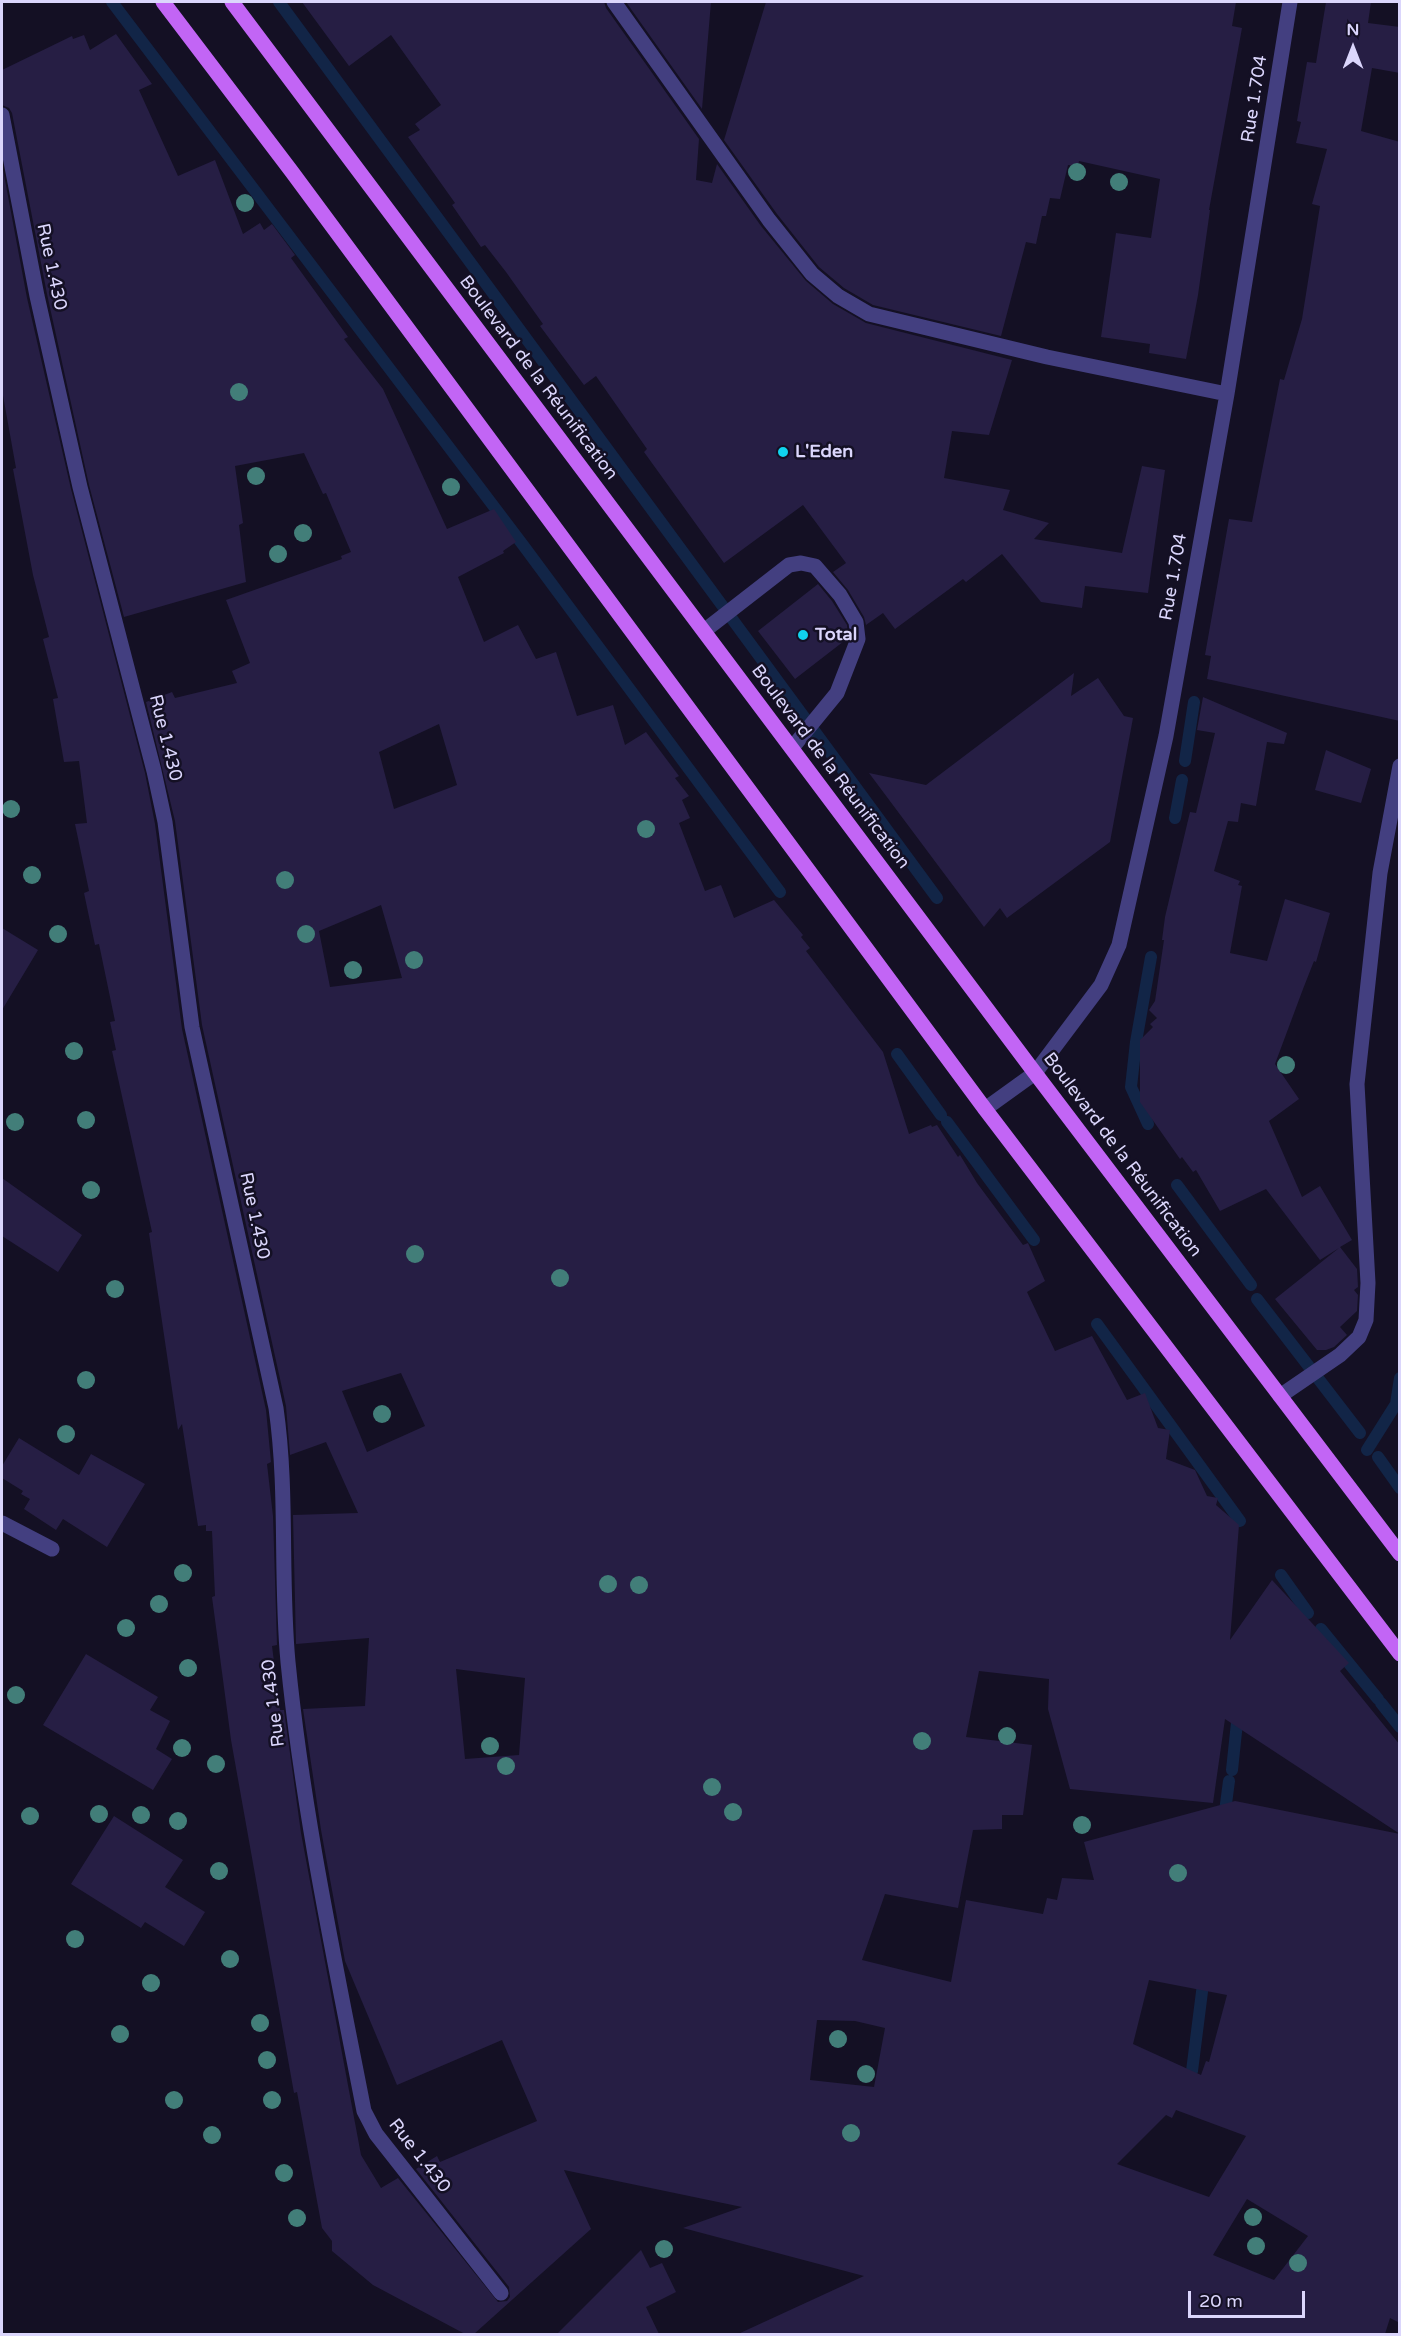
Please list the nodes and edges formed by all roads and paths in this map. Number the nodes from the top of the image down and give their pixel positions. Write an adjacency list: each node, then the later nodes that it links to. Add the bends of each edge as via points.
1 (163, 2): 11 (main road)
2 (232, 2): 7 (main road, Boulevard de la Réunification)
3 (614, 2): 6 (street, via 769,219 812,274 838,296 869,314 1047,357)
4 (1290, 2): 6 (street, Rue 1.704)
5 (2, 115): 17 (street, Rue 1.430, via 80,487 165,822 192,1027 276,1408 281,1444 292,1701 315,1860 364,2111 376,2134)
6 (1227, 394): 10 (street, Rue 1.704, via 1166,736 1119,945 1101,985)
7 (704, 632): 8 (main road, Boulevard de la Réunification); 8 (street, via 789,565 815,566 840,595 856,622 858,639 837,693)
8 (792, 748): 10 (main road, Boulevard de la Réunification)
9 (1400, 765): 12 (street, via 1380,873 1357,1084 1368,1283 1366,1320 1359,1337 1340,1354)
10 (1035, 1073): 11 (street, Rue 1.704); 12 (main road, Boulevard de la Réunification)
11 (985, 1109): 16 (main road)
12 (1280, 1396): 15 (main road, Boulevard de la Réunification)
13 (2, 1523): 14 (street)
14 (52, 1549)
15 (1400, 1554)
16 (1400, 1654)
17 (501, 2293)

